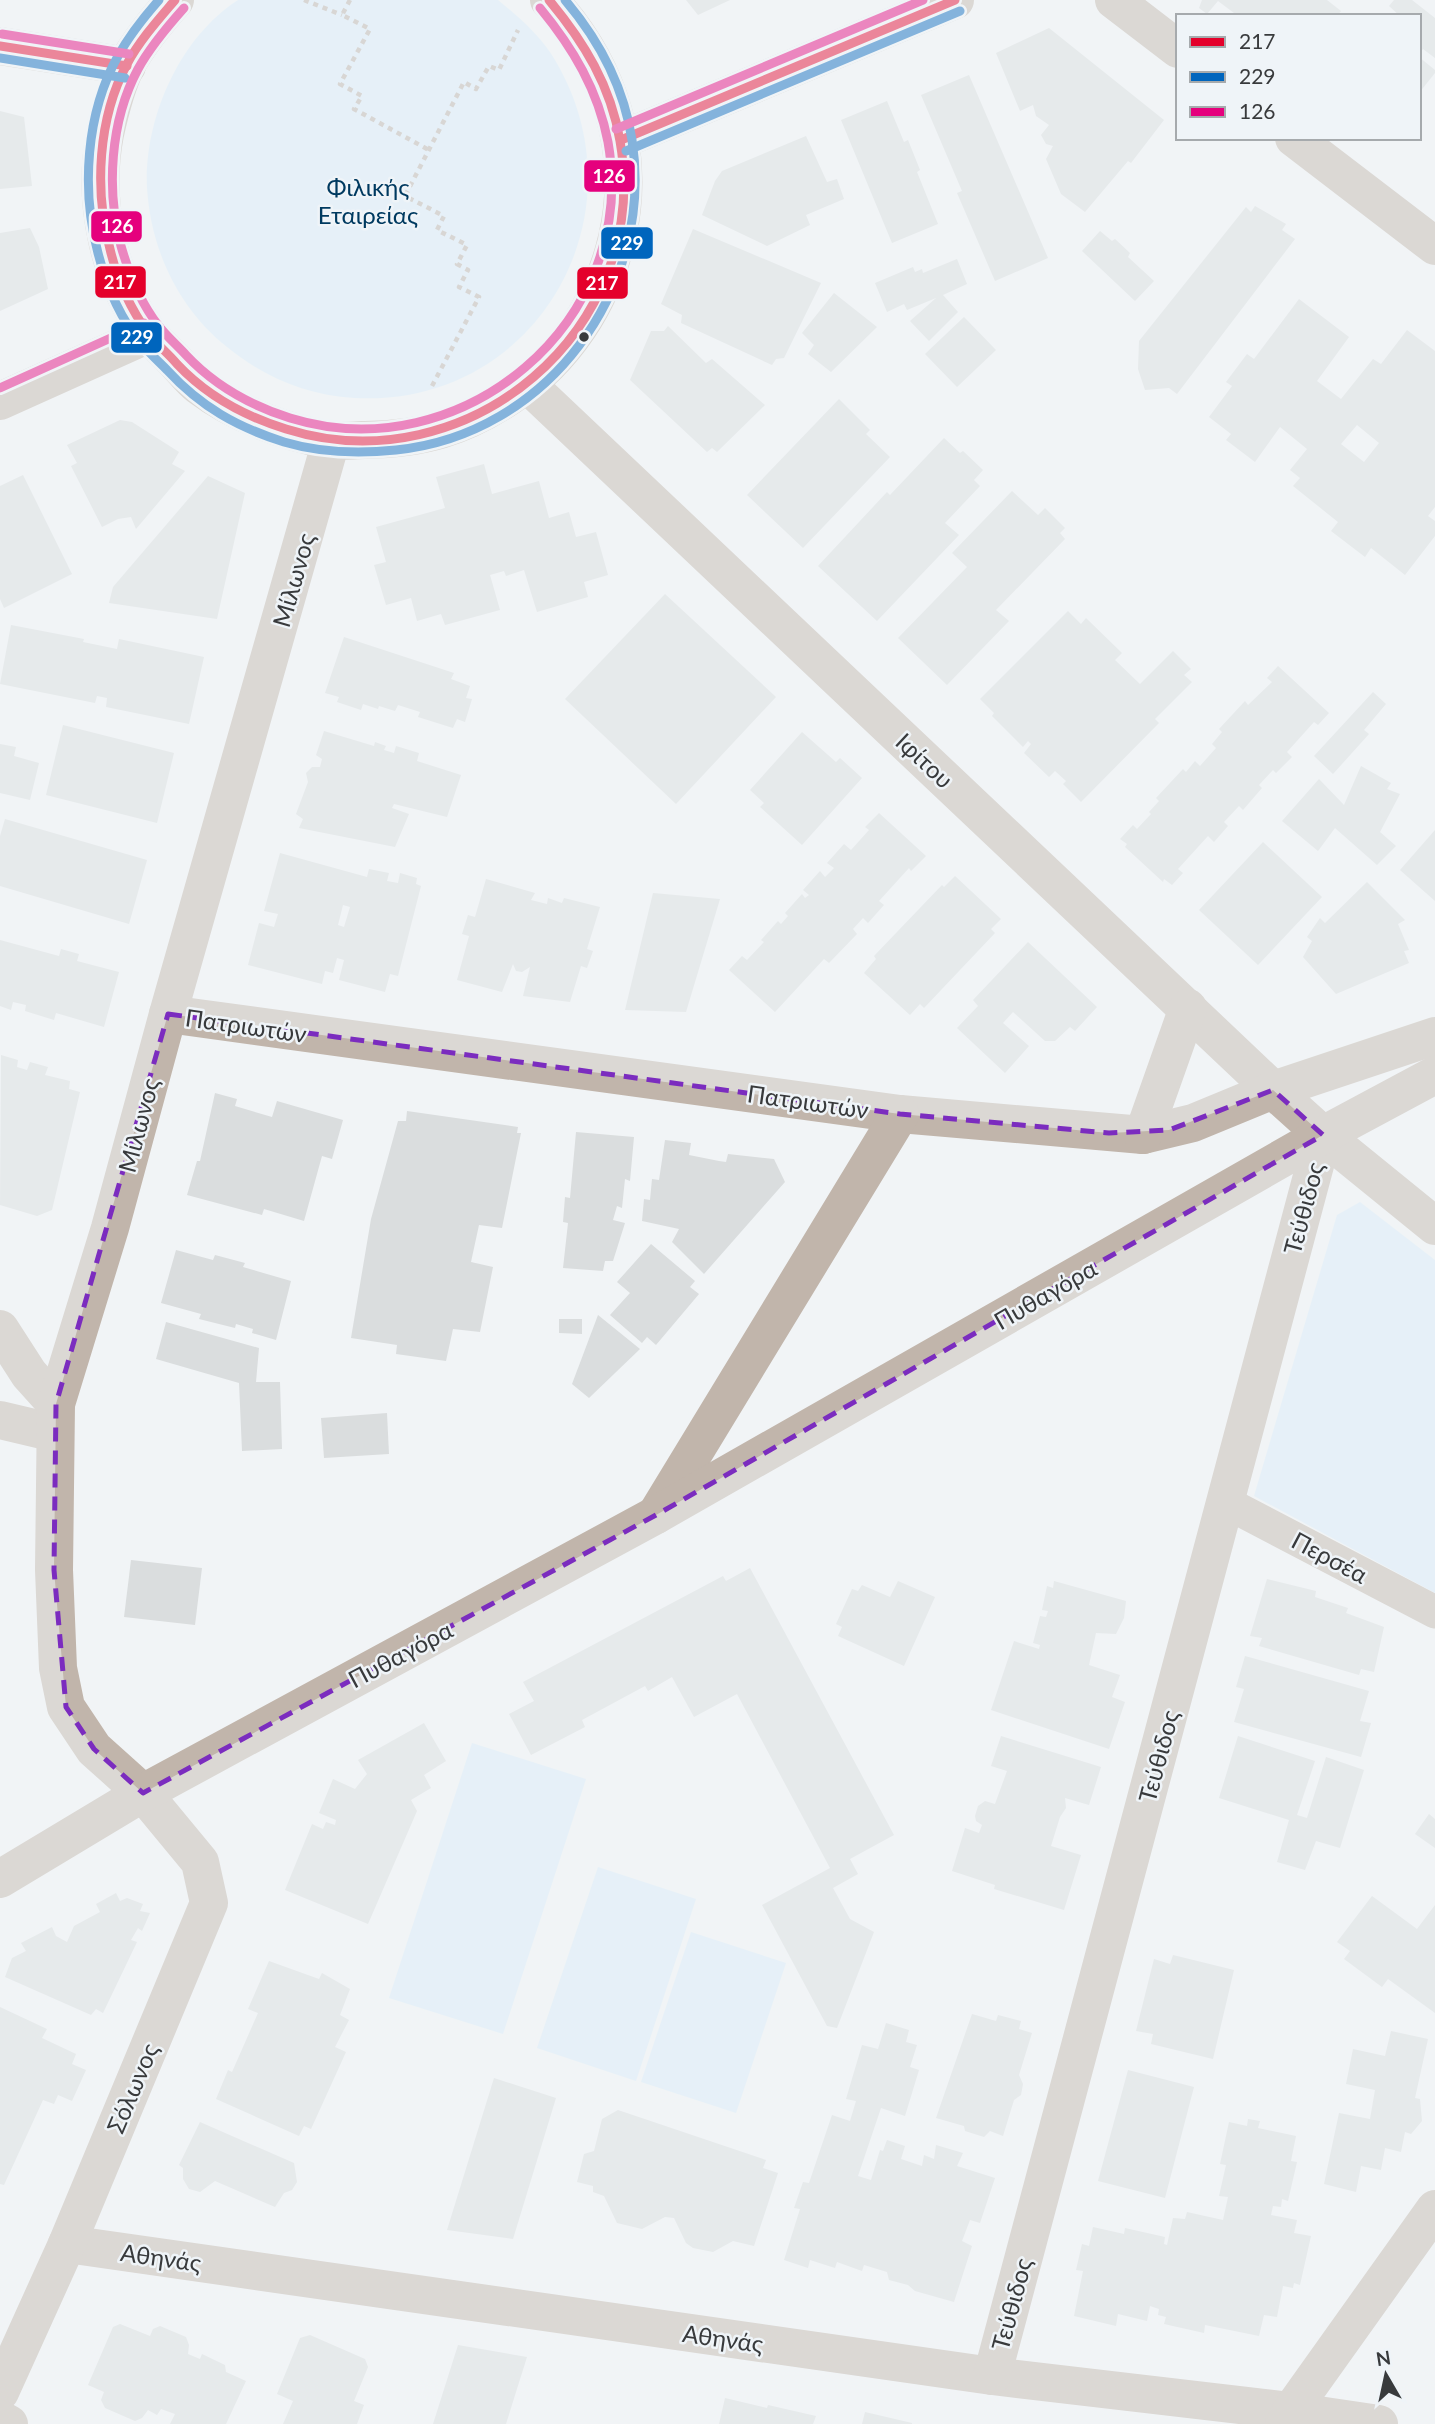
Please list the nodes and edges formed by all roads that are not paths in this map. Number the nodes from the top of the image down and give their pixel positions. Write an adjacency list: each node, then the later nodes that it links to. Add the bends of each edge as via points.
1 (175, 0): 7 (street, via 153,24)
2 (955, 0): 8 (street)
3 (1114, 0): 6 (street)
4 (535, 12): 8 (street, via 568,20 593,57 611,97)
5 (0, 46): 7 (street)
6 (1176, 47)
7 (127, 66): 11 (street, via 111,105 102,152 101,200 108,247 125,293)
8 (621, 140): 12 (street, via 622,218 599,293 580,327)
9 (1297, 140): 10 (street)
10 (1435, 246)
11 (149, 334): 13 (street); 14 (street, via 199,386 261,422)
12 (527, 384): 14 (street, via 489,410 447,429 403,439); 15 (street, Ιφίτου)
13 (0, 401)
14 (331, 441): 16 (street, Μίλωνος)
15 (1188, 1008): 19 (street, Ιφίτου); 21 (street)
16 (168, 1014): 20 (street, Πατριωτών); 25 (street, Μίλωνος)
17 (1435, 1036): 19 (street, Πατριωτών)
18 (1435, 1074): 22 (street, Πυθαγόρα)
19 (1273, 1090): 21 (street, Πατριωτών, via 1193,1123); 22 (street, Ιφίτου)
20 (900, 1114): 21 (street, Πατριωτών); 28 (street)
21 (1143, 1135)
22 (1323, 1135): 23 (street, Ιφίτου); 27 (street, Τεύθιδος); 28 (street, Πυθαγόρα)
23 (1435, 1226)
24 (0, 1329): 25 (street)
25 (55, 1419): 26 (street); 30 (street, Μίλωνος, via 54,1570 58,1668 66,1707 94,1749)
26 (0, 1420)
27 (1225, 1502): 29 (street, Περσέα); 34 (street, Τεύθιδος)
28 (656, 1515): 30 (street, Πυθαγόρα)
29 (1435, 1612)
30 (144, 1793): 31 (street, Πυθαγόρα); 33 (street, Σόλωνος, via 200,1862 209,1903)
31 (0, 1879)
32 (1435, 2209): 36 (street)
33 (67, 2244): 34 (street, Αθηνάς); 35 (street, Σόλωνος)
34 (992, 2376): 36 (street, Αθηνάς)
35 (0, 2392)
36 (1288, 2417): 39 (street, Αθηνάς)
37 (0, 2419): 38 (street)
38 (9, 2424)
39 (1380, 2424)

